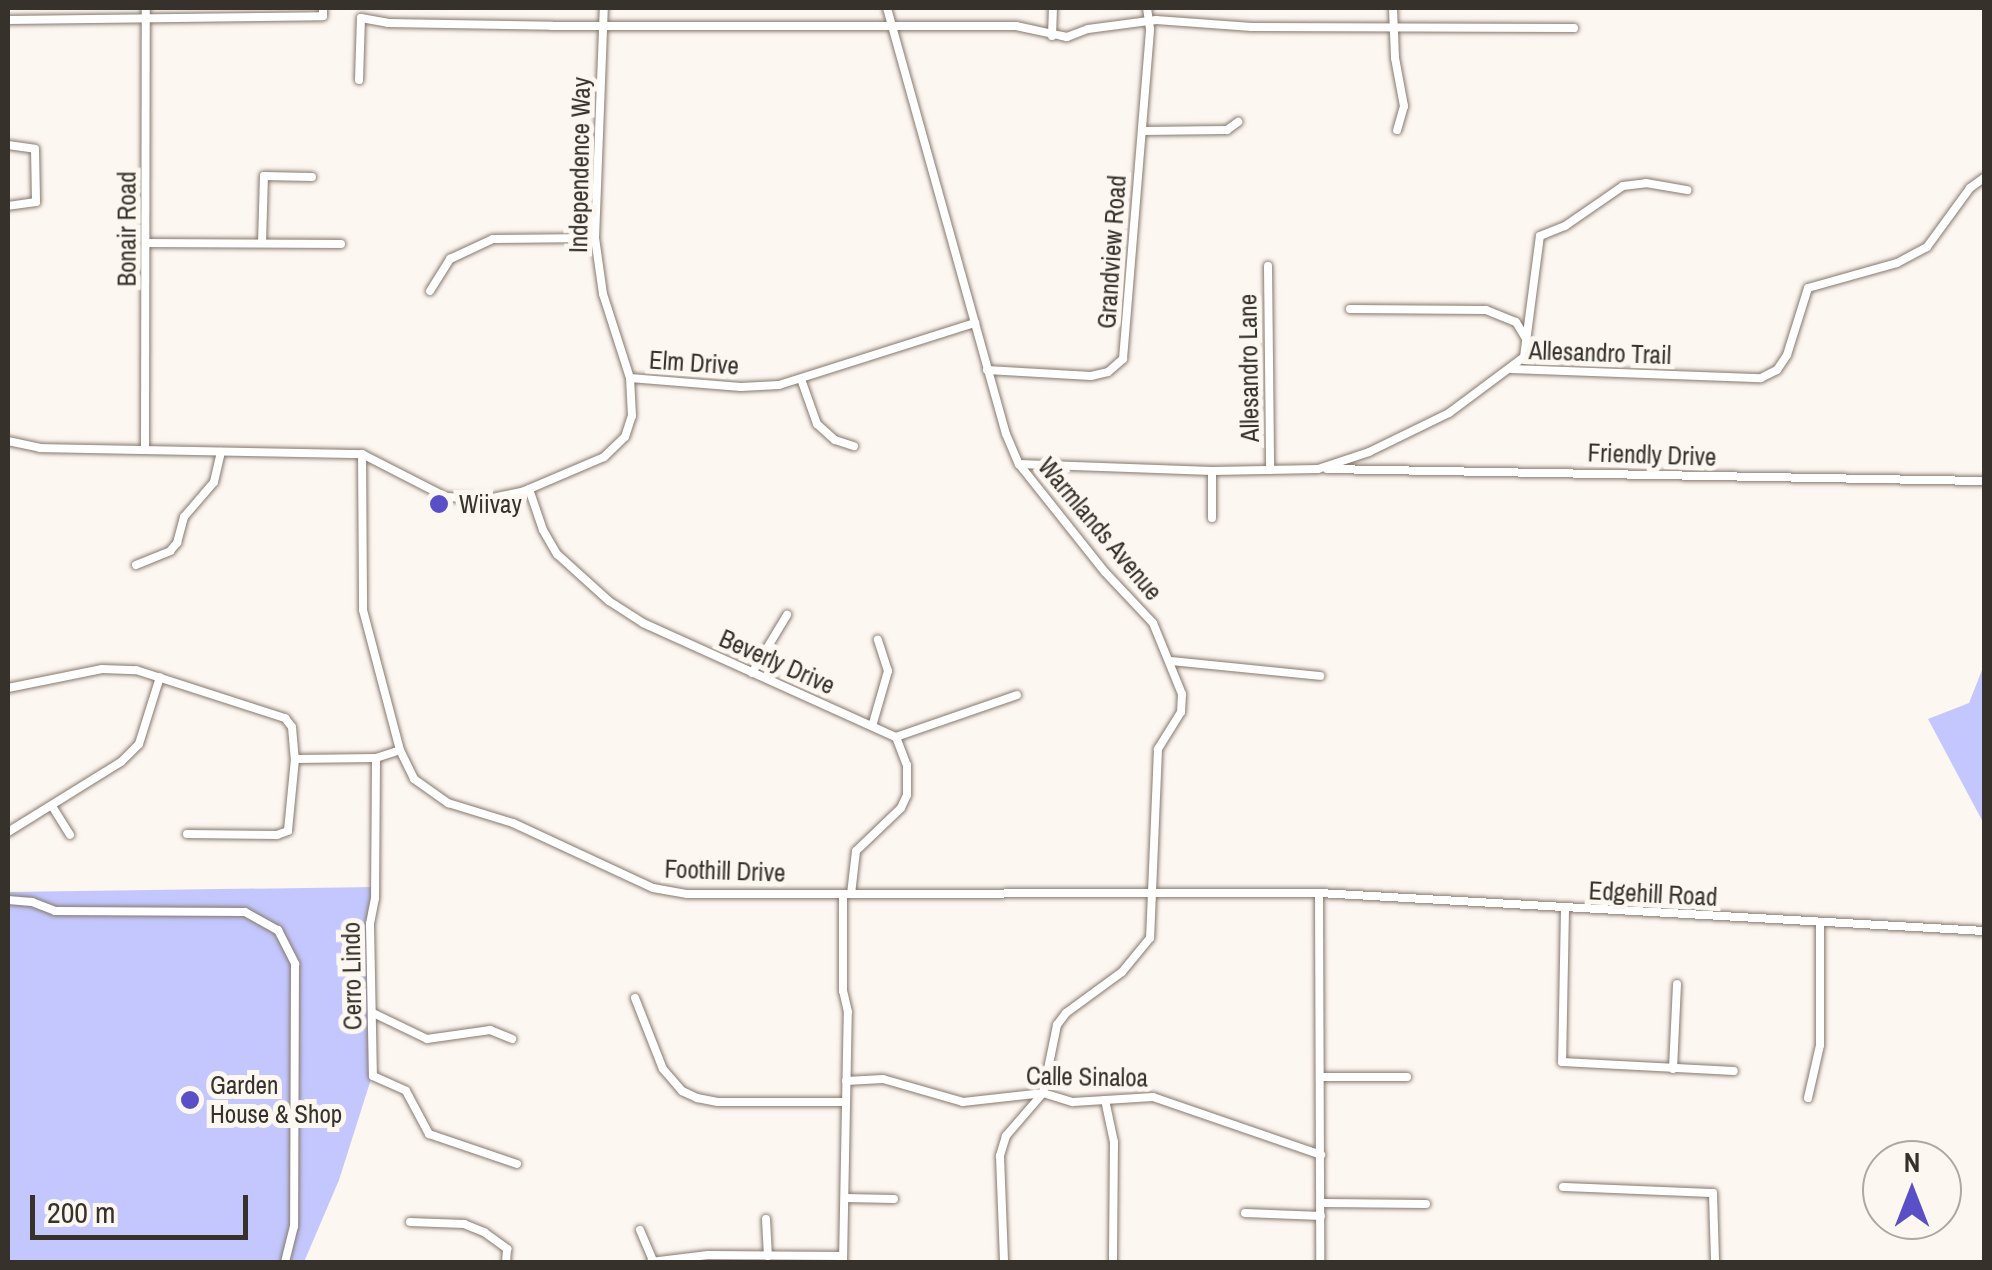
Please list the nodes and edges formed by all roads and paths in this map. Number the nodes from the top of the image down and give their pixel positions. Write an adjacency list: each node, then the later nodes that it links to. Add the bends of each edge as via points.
1 (146, 8): 9 (street, Bonair Road)
2 (604, 8): 11 (street, Independence Way)
3 (888, 8): 12 (street, Warmlands Avenue)
4 (1053, 8): 15 (street)
5 (1147, 8): 10 (street, Grandview Road)
6 (1393, 8): 13 (street)
7 (323, 12): 9 (street)
8 (8, 20): 9 (street)
9 (146, 20): 26 (street, Bonair Road)
10 (1150, 20): 13 (street); 15 (street); 19 (street, Grandview Road)
11 (603, 25): 12 (street); 16 (street, via 361,18); 25 (street, Independence Way)
12 (892, 25): 15 (street, via 1016,26); 32 (street, Warmlands Avenue)
13 (1393, 28): 14 (street); 18 (street, via 1404,106)
14 (1574, 28)
15 (1052, 36)
16 (359, 80)
17 (1238, 122): 19 (street, via 1227,130)
18 (1397, 130)
19 (1142, 132): 34 (street, Grandview Road, via 1123,359 1091,376)
20 (8, 146): 24 (street, via 35,149 36,202)
21 (312, 177): 27 (street, via 264,176)
22 (1984, 178): 35 (street, Allesandro Trail, via 1928,246 1898,263 1808,288 1788,355 1761,378)
23 (1687, 190): 33 (street, via 1623,186 1540,236)
24 (8, 206)
25 (595, 238): 30 (street, via 493,239 450,259); 36 (street, Independence Way, via 603,294)
26 (147, 244): 27 (street); 40 (street, Bonair Road)
27 (262, 244): 28 (street)
28 (341, 244)
29 (1268, 266): 45 (street, Allesandro Lane)
30 (430, 291)
31 (1350, 310): 33 (street, via 1486,310 1516,322)
32 (974, 323): 34 (street, Warmlands Avenue); 37 (street, Elm Drive)
33 (1528, 341): 35 (street)
34 (987, 370): 43 (street, Warmlands Avenue)
35 (1511, 370): 44 (street, Allesandro Trail, via 1432,424)
36 (630, 378): 37 (street, Elm Drive, via 754,387); 48 (street, Elm Drive, via 632,416 612,451)
37 (801, 379): 39 (street, via 817,424)
38 (8, 441): 40 (street)
39 (854, 446)
40 (145, 450): 41 (street)
41 (220, 452): 42 (street); 50 (street, via 214,482 184,517 177,543)
42 (362, 454): 48 (street, Elm Drive, via 446,497 488,499); 61 (street, Foothill Drive, via 363,610)
43 (1019, 464): 46 (street, Allesandro Trail); 53 (street, Warmlands Avenue, via 1153,623)
44 (1318, 469): 45 (street, Allesandro Trail); 47 (street, Friendly Drive)
45 (1270, 470): 46 (street, Allesandro Trail)
46 (1212, 471): 49 (street)
47 (1984, 481)
48 (529, 489): 54 (street, Beverly Drive, via 557,554 609,601)
49 (1212, 518)
50 (136, 565)
51 (787, 615): 54 (street)
52 (878, 640): 59 (street, via 888,671)
53 (1170, 662): 55 (street); 68 (street, Warmlands Avenue, via 1182,702 1158,749)
54 (752, 673): 59 (street, Beverly Drive)
55 (1320, 676)
56 (160, 677): 57 (street, via 102,669); 63 (street, via 285,718); 64 (street, via 139,744)
57 (8, 688)
58 (1016, 695): 60 (street)
59 (873, 723): 60 (street, Beverly Drive)
60 (896, 736): 70 (street, via 907,764 907,795 856,851)
61 (400, 750): 62 (street); 70 (street, Foothill Drive, via 414,779 432,795 513,823 653,888)
62 (376, 758): 63 (street); 77 (street, Cerro Lindo)
63 (295, 759): 67 (street, via 288,830)
64 (52, 806): 65 (street); 66 (street)
65 (8, 832)
66 (70, 834)
67 (187, 834)
68 (1153, 892): 69 (street, Foothill Drive); 70 (street, Foothill Drive); 84 (street, Warmlands Avenue, via 1153,926 1142,951 1058,1025)
69 (1319, 893): 72 (street, Edgehill Road); 81 (street)
70 (847, 894): 83 (street)
71 (8, 900): 102 (street, via 55,912 244,912 278,930 295,964 294,1226)
72 (1566, 909): 73 (street, Edgehill Road); 79 (street, via 1562,1062)
73 (1820, 924): 74 (street, Edgehill Road); 85 (street, via 1820,1045)
74 (1984, 931)
75 (1676, 984): 79 (street)
76 (635, 998): 87 (street, via 663,1069 682,1091 697,1098)
77 (373, 1014): 78 (street, via 427,1039 490,1030); 89 (street, Cerro Lindo, via 373,1076 406,1092 429,1134)
78 (512, 1038)
79 (1673, 1070): 80 (street)
80 (1734, 1072)
81 (1320, 1077): 82 (street); 88 (street)
82 (1407, 1077)
83 (846, 1081): 84 (street, Calle Sinaloa, via 883,1080 964,1102); 87 (street)
84 (1043, 1093): 86 (street, Calle Sinaloa, via 1073,1102); 105 (street, Warmlands Avenue, via 1002,1147)
85 (1808, 1098)
86 (1105, 1100): 88 (street, Calle Sinaloa, via 1166,1100); 106 (street, via 1113,1128)
87 (846, 1102): 91 (street)
88 (1321, 1155): 93 (street)
89 (517, 1164)
90 (1563, 1186): 108 (street, via 1713,1193)
91 (845, 1198): 92 (street); 101 (street)
92 (894, 1199)
93 (1321, 1203): 94 (street); 96 (street)
94 (1426, 1204)
95 (1245, 1213): 96 (street)
96 (1321, 1216): 107 (street)
97 (766, 1219): 100 (street)
98 (410, 1222): 103 (street, via 464,1224 484,1232 506,1248)
99 (640, 1230): 104 (street)
100 (768, 1256): 101 (street); 104 (street)
101 (843, 1259)
102 (286, 1262)
103 (506, 1262)
104 (652, 1262)
105 (1004, 1262)
106 (1113, 1262)
107 (1320, 1262)
108 (1715, 1262)

